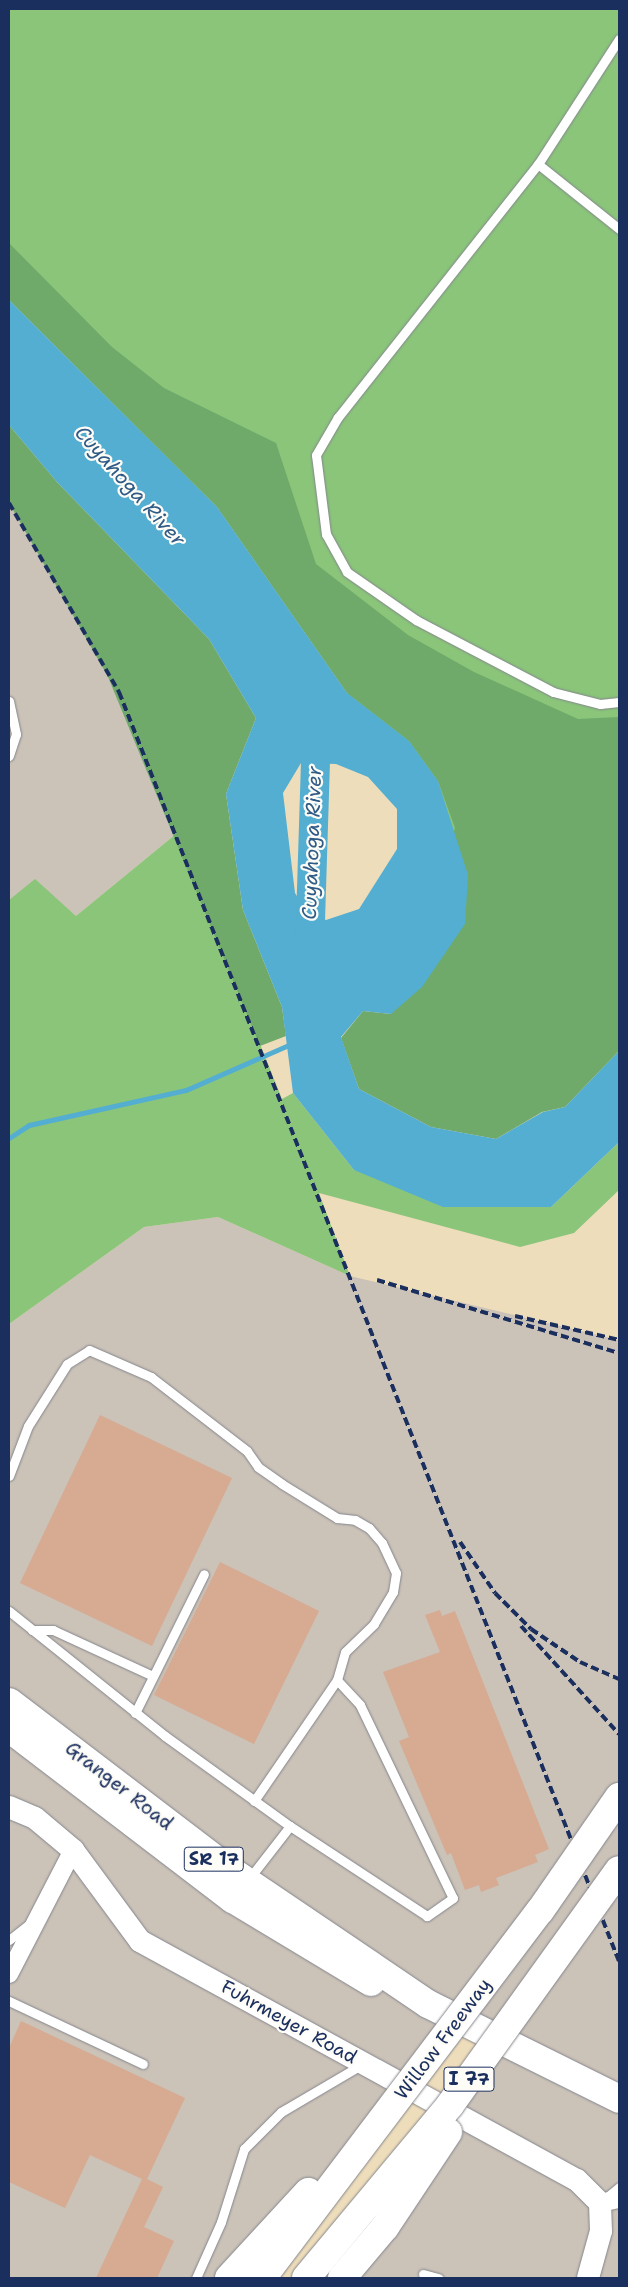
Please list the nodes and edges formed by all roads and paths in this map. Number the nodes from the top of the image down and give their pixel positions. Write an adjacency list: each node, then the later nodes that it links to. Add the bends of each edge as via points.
1 (619, 39): 2 (lane)
2 (538, 164): 3 (lane); 5 (lane, via 338,417 316,455 326,534 347,572 416,620 553,692 600,704)
3 (619, 229)
4 (9, 701): 6 (lane, via 16,734)
5 (619, 702)
6 (9, 756)
7 (9, 1476): 12 (lane, via 28,1426 67,1364 89,1350 151,1377 247,1451 258,1467 337,1518 355,1520 369,1528 382,1542 396,1573 393,1592 374,1624 346,1652)
8 (204, 1574): 11 (lane)
9 (9, 1611): 10 (lane)
10 (32, 1630): 11 (lane, via 53,1630); 14 (lane)
11 (153, 1676): 14 (lane)
12 (337, 1680): 17 (lane); 19 (lane, via 360,1705 453,1898 427,1916)
13 (9, 1702): 22 (main road, Granger Road / SR 17)
14 (135, 1713): 17 (lane)
15 (9, 1728): 22 (main road, Granger Road / SR 17)
16 (619, 1797): 23 (main road, Willow Freeway / I 77, bridge)
17 (254, 1800): 19 (lane)
18 (9, 1807): 20 (street, Fuhrmeyer Road, via 35,1818)
19 (290, 1826): 22 (lane)
20 (73, 1850): 24 (street); 28 (street, Fuhrmeyer Road, via 140,1941)
21 (619, 1870): 37 (main road, I 77, bridge, via 450,2105); 38 (main road, bridge, via 385,2227)
22 (240, 1890): 30 (main road, Granger Road / SR 17, via 428,2004)
23 (540, 1911): 35 (main road, bridge, via 305,2195); 36 (main road, Willow Freeway / I 77, bridge)
24 (37, 1920): 25 (lane); 26 (street)
25 (9, 1940)
26 (9, 1974)
27 (9, 2001): 29 (lane)
28 (364, 2063): 32 (street, Fuhrmeyer Road, via 577,2180); 34 (lane, via 281,2112 244,2149 221,2222)
29 (143, 2064)
30 (616, 2098)
31 (619, 2187): 32 (lane)
32 (609, 2201): 40 (street)
33 (423, 2274): 39 (lane)
34 (196, 2278)
35 (228, 2278)
36 (262, 2278)
37 (306, 2278)
38 (342, 2278)
39 (438, 2278)
40 (588, 2278)

